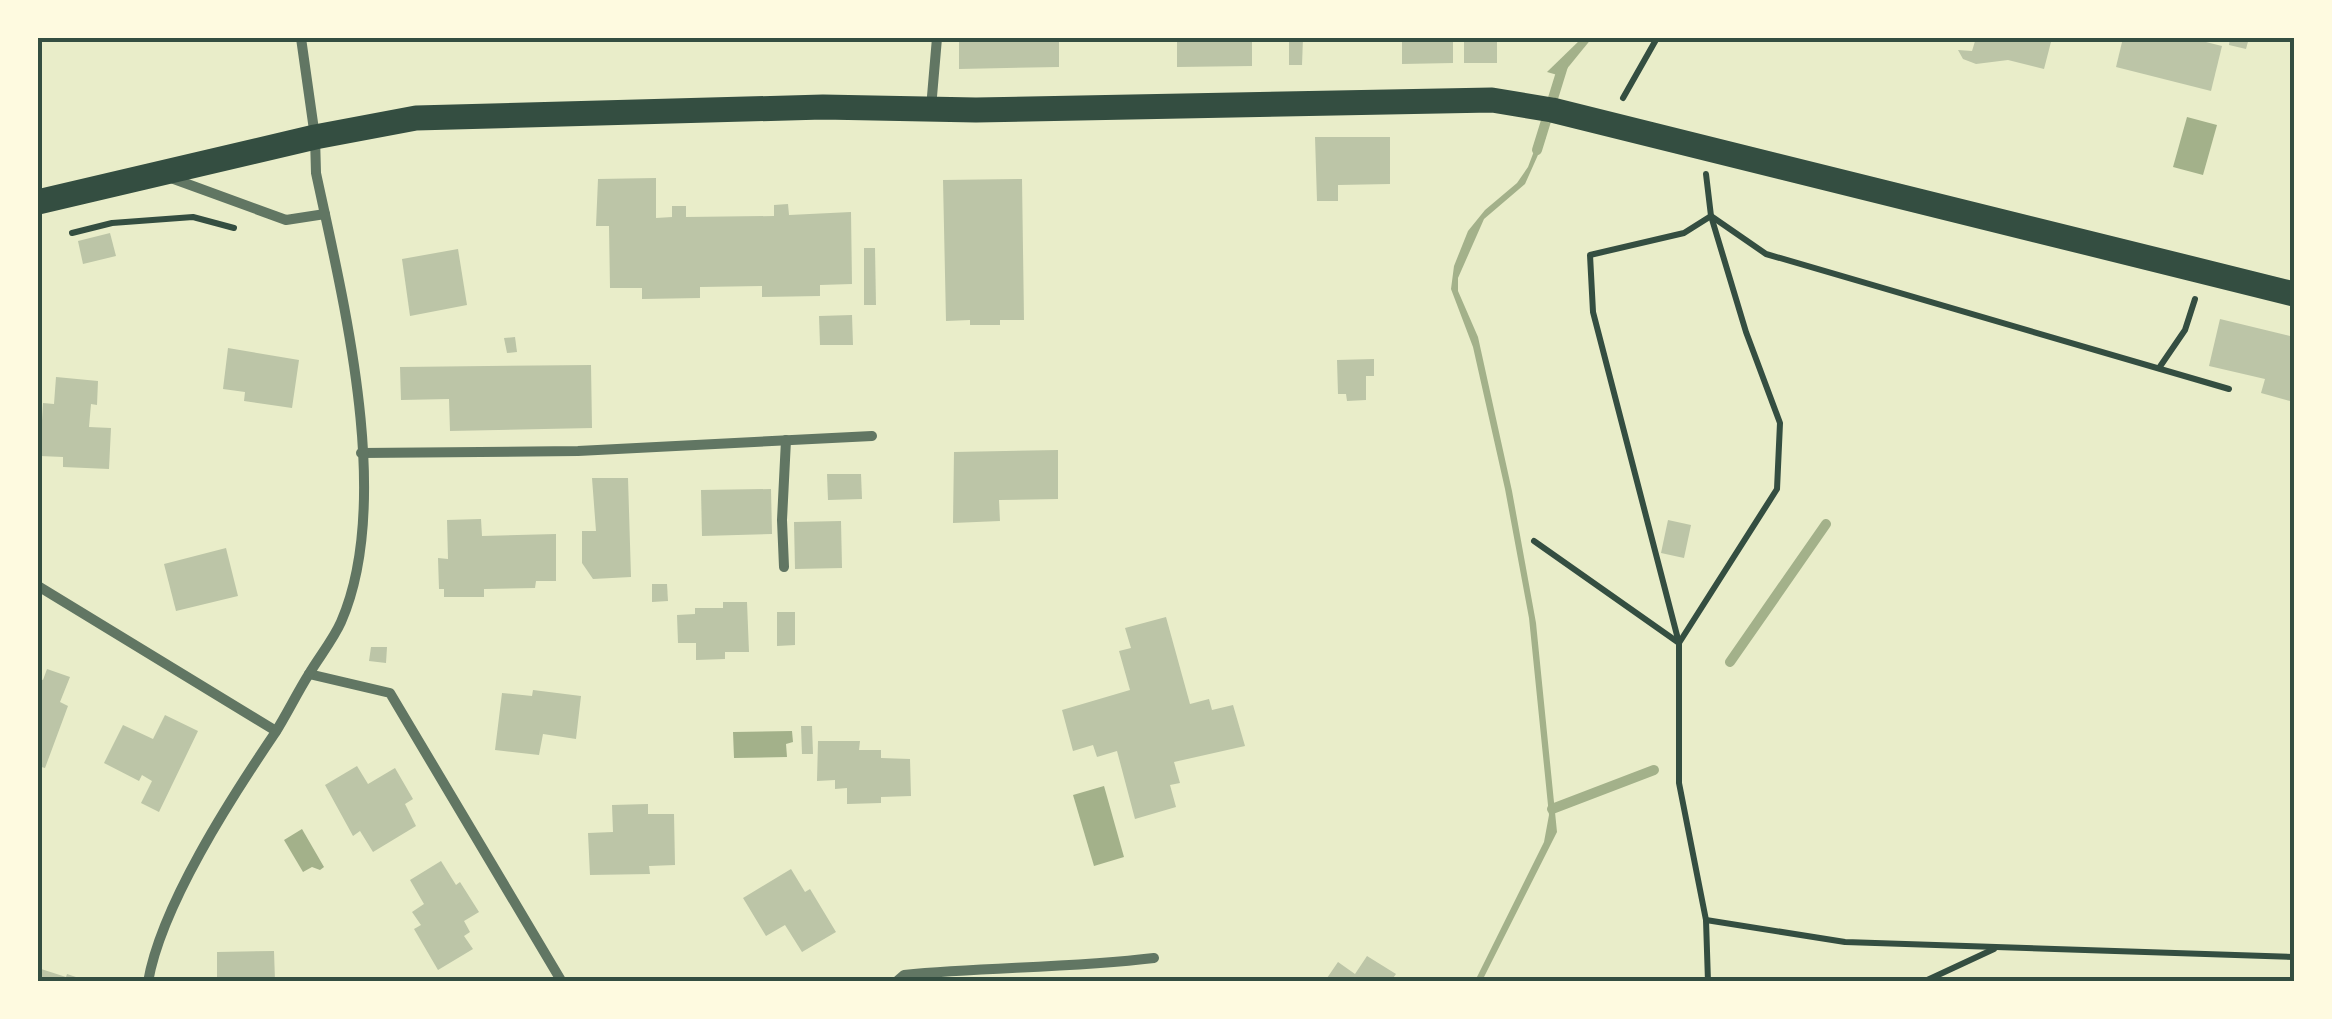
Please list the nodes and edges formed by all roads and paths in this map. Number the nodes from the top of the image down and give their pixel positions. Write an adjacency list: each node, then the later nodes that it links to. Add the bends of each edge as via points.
1 (301, 38): 6 (street)
2 (937, 38): 4 (street)
3 (1657, 38): 5 (path)
4 (930, 109): 5 (main road, via 1492,100); 6 (main road, via 416,118)
5 (1608, 125): 7 (main road)
6 (315, 137): 8 (main road); 11 (street)
7 (1702, 148): 12 (path); 14 (main road)
8 (156, 172): 9 (main road); 10 (street)
9 (38, 202)
10 (247, 206): 11 (street, via 286,220); 13 (path, via 239,230 193,217)
11 (324, 214): 20 (street, via 358,397)
12 (1710, 216): 16 (path, via 1766,254); 24 (path, via 1780,423 1777,488); 24 (path, via 1684,233 1590,255 1593,312)
13 (72, 233)
14 (2202, 271): 15 (main road); 16 (path, via 2185,330)
15 (2294, 294)
16 (2159, 368): 17 (path)
17 (2229, 389)
18 (872, 436): 19 (street)
19 (786, 440): 20 (street); 22 (street)
20 (361, 452): 25 (street, via 356,573 340,623)
21 (1534, 540): 24 (path)
22 (784, 567)
23 (38, 586): 26 (street)
24 (1679, 643): 27 (path, via 1679,782)
25 (308, 674): 26 (street); 32 (street, via 390,693)
26 (276, 730): 31 (street, via 187,881 153,951)
27 (1706, 920): 28 (path, via 1845,942); 34 (path)
28 (1998, 947): 29 (path); 35 (path)
29 (2294, 957)
30 (1154, 958): 33 (street, via 974,968 904,975)
31 (148, 982)
32 (562, 982)
33 (896, 982)
34 (1708, 982)
35 (1923, 982)

